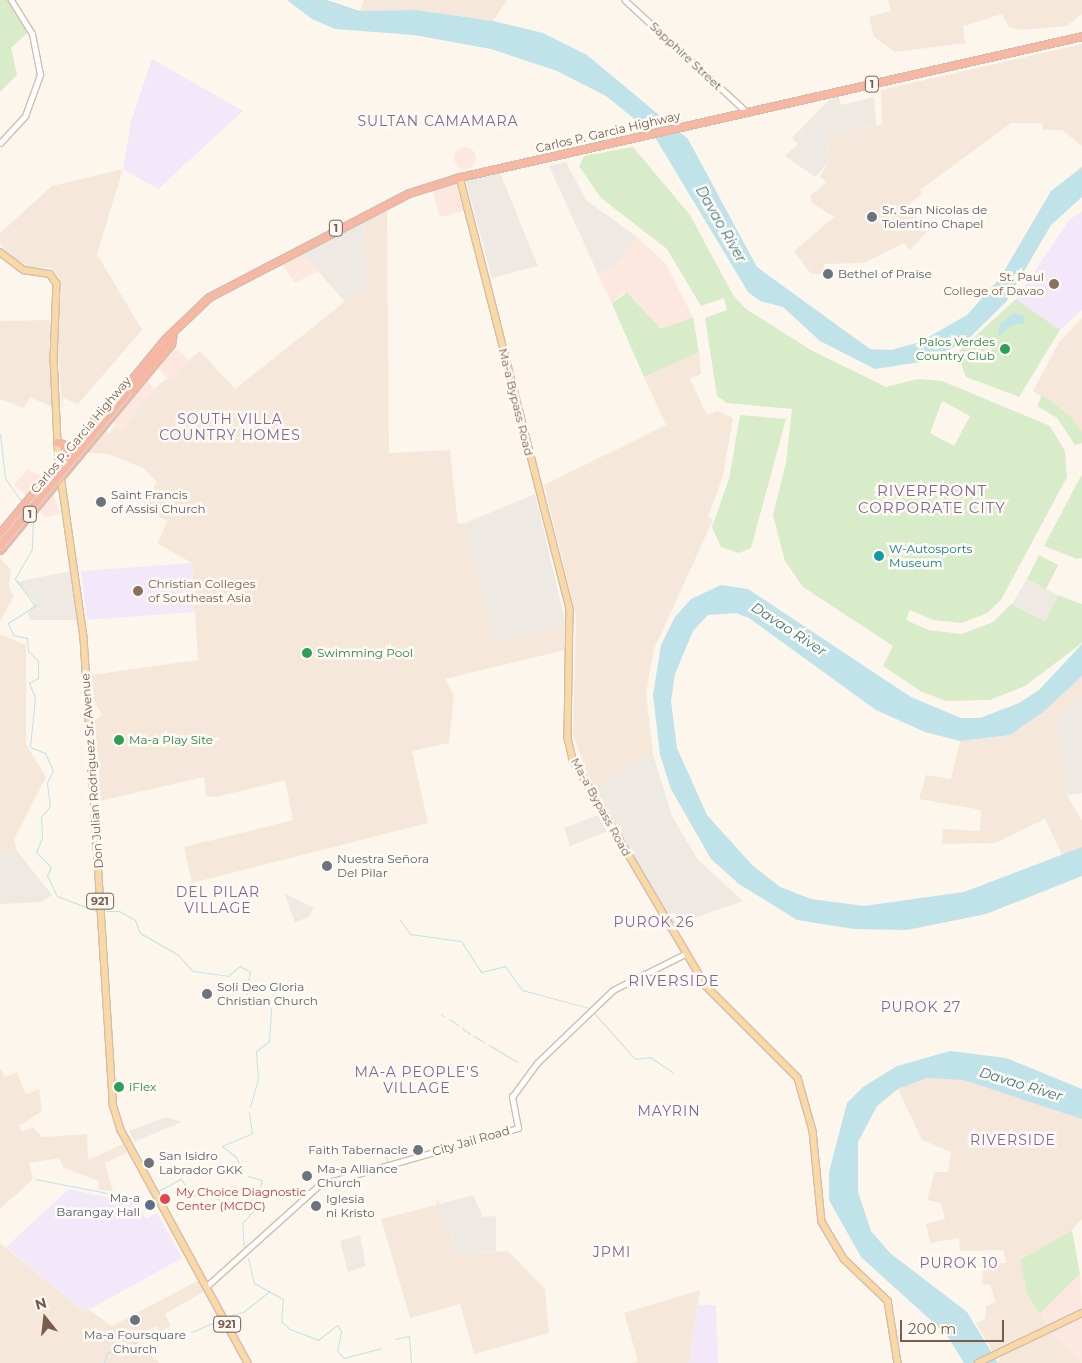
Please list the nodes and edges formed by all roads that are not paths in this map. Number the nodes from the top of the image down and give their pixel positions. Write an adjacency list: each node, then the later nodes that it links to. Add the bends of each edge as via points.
1 (11, 0): 5 (street, via 32,34 40,75 25,116)
2 (625, 0): 4 (street, Sapphire Street)
3 (1082, 36): 4 (highway, Carlos P. Garcia Highway / 1)
4 (747, 112): 6 (highway, Carlos P. Garcia Highway / 1)
5 (0, 143)
6 (460, 177): 8 (highway, Carlos P. Garcia Highway / 1, via 387,202 243,277 201,303); 33 (main road, Ma-a Bypass Road, via 570,609 570,750)
7 (0, 252): 16 (main road, Don Julian Rodriguez Sr. Avenue, via 24,270 50,274 57,284)
8 (172, 334): 9 (highway, Carlos P. Garcia Highway / 1); 10 (highway, Carlos P. Garcia Highway / 1, via 162,337); 11 (highway, Carlos P. Garcia Highway / 1, via 171,344)
9 (124, 391): 31 (highway, Carlos P. Garcia Highway / 1); 32 (highway, Carlos P. Garcia Highway / 1, bridge)
10 (114, 395): 11 (highway); 12 (highway, Carlos P. Garcia Highway / 1)
11 (123, 402): 13 (highway, Carlos P. Garcia Highway / 1)
12 (96, 416): 13 (highway); 14 (highway, Carlos P. Garcia Highway / 1)
13 (105, 424): 15 (highway, Carlos P. Garcia Highway / 1)
14 (85, 430): 15 (highway); 17 (highway, Carlos P. Garcia Highway / 1)
15 (93, 438): 18 (highway, Carlos P. Garcia Highway / 1)
16 (57, 442): 17 (highway); 20 (main road, Don Julian Rodriguez Sr. Avenue)
17 (71, 447): 18 (highway); 19 (highway); 20 (highway, Carlos P. Garcia Highway / 1)
18 (84, 449): 19 (highway, Carlos P. Garcia Highway / 1)
19 (76, 459): 21 (highway, Carlos P. Garcia Highway / 1)
20 (59, 462): 21 (main road, Don Julian Rodriguez Sr. Avenue); 22 (highway, Carlos P. Garcia Highway / 1)
21 (61, 477): 23 (highway, Carlos P. Garcia Highway / 1); 34 (main road, Don Julian Rodriguez Sr. Avenue / 921, via 84,638 113,1104 121,1130)
22 (42, 482): 23 (highway); 24 (highway, Carlos P. Garcia Highway / 1)
23 (51, 489): 25 (highway, Carlos P. Garcia Highway / 1)
24 (31, 495): 25 (highway); 26 (highway, Carlos P. Garcia Highway / 1)
25 (40, 502): 27 (highway, Carlos P. Garcia Highway / 1)
26 (20, 509): 27 (highway); 28 (highway, Carlos P. Garcia Highway / 1)
27 (28, 516): 29 (highway, Carlos P. Garcia Highway / 1)
28 (7, 524): 29 (highway); 30 (highway, Carlos P. Garcia Highway / 1)
29 (16, 532): 32 (highway, Carlos P. Garcia Highway / 1)
30 (0, 533)
31 (0, 538)
32 (1, 547)
33 (685, 954): 34 (street, City Jail Road, via 613,990 542,1058 512,1097 518,1128 319,1185); 37 (main road, Ma-a Bypass Road, via 718,1001 799,1080 813,1131 822,1222 844,1258 888,1300)
34 (207, 1286): 36 (main road, Don Julian Rodriguez Sr. Avenue / 921)
35 (1082, 1313): 38 (main road)
36 (248, 1363)
37 (898, 1363)
38 (978, 1363)

